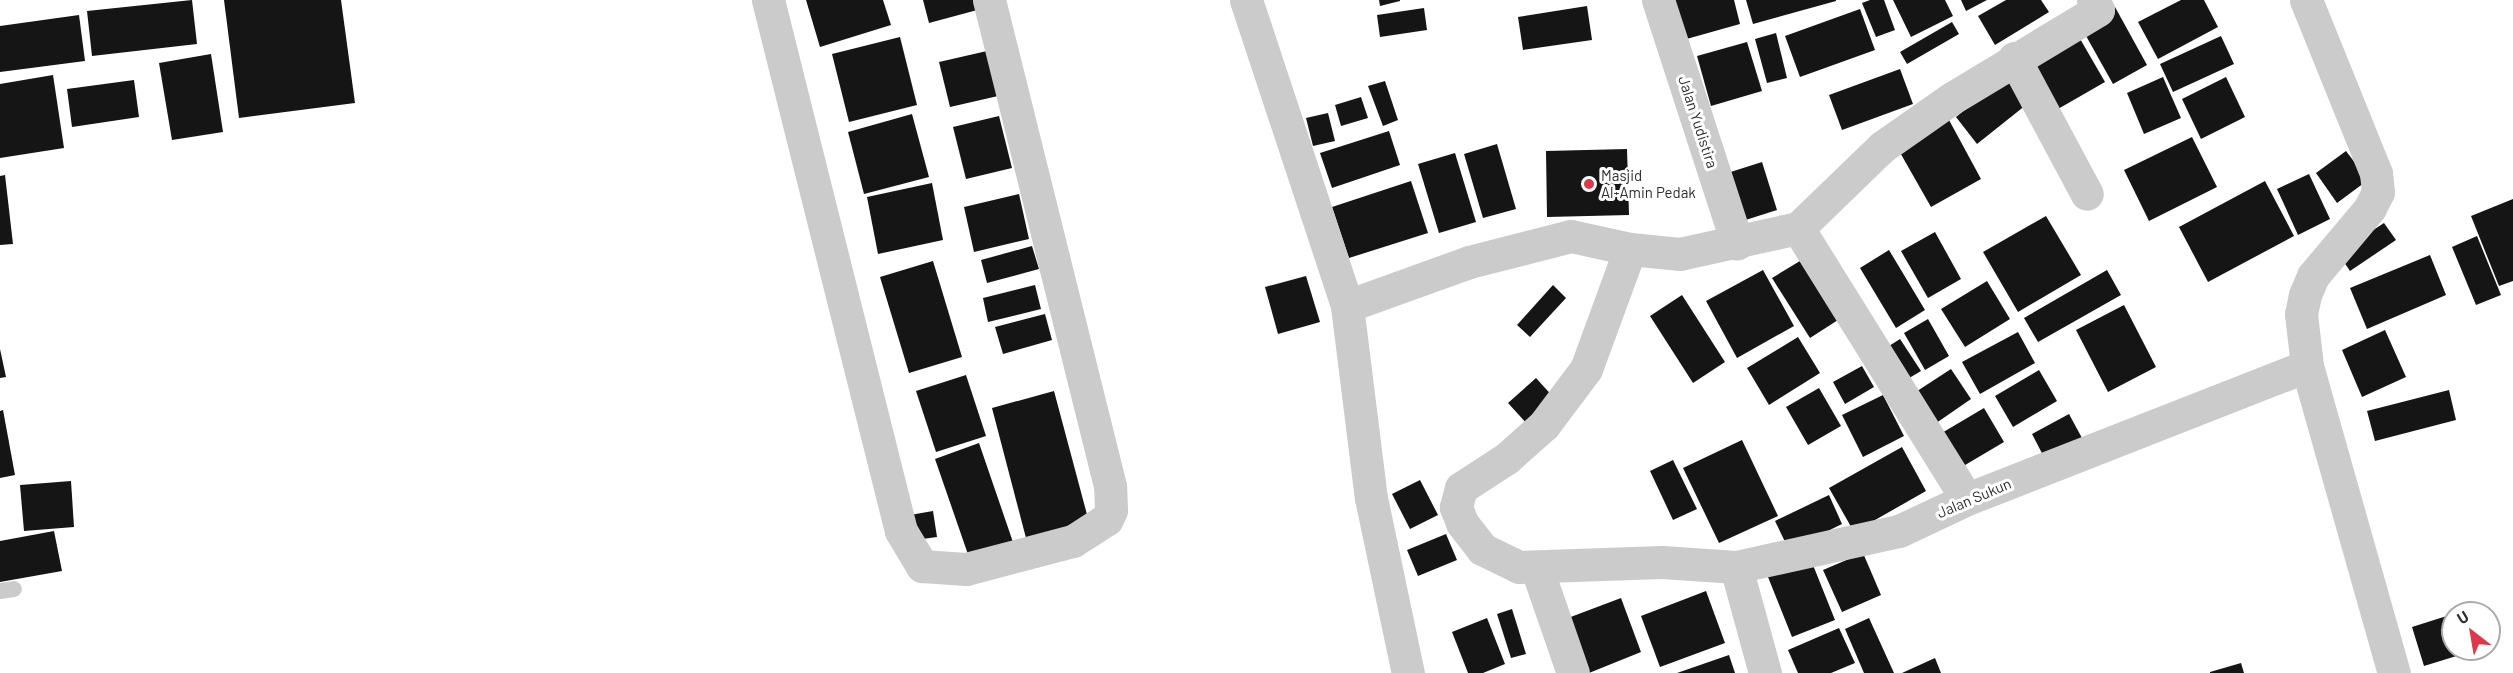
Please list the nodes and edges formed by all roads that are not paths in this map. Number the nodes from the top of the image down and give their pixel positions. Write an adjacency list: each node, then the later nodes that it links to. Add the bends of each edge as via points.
1 (768, 0): 2 (street, via 901,531 922,566 966,568 1074,541 1107,519 1111,510 1107,475)
2 (989, 0)
3 (1246, 0): 12 (street)
4 (1658, 0): 10 (street, Jalan Yudistira)
5 (2306, 0): 13 (street, via 2376,173 2378,192 2370,208 2313,276 2305,295 2301,314)
6 (2104, 3): 7 (street)
7 (2014, 58): 8 (street); 9 (street, via 1882,147)
8 (2087, 194)
9 (1798, 228): 10 (street); 14 (street)
10 (1737, 243): 11 (street, via 1680,254)
11 (1630, 249): 12 (street, via 1571,236 1468,262); 16 (street, Jalan Sukun, via 1586,369 1544,425 1507,458 1461,488 1456,507 1462,523 1482,549 1518,567)
12 (1347, 306): 17 (street, via 1371,498)
13 (2307, 366): 14 (street, Jalan Sukun); 20 (street)
14 (1967, 499): 15 (street, Jalan Sukun, via 1899,531)
15 (1736, 567): 16 (street, Jalan Sukun, via 1662,562); 19 (street)
16 (1536, 569): 18 (street)
17 (1408, 673)
18 (1573, 673)
19 (1765, 673)
20 (2394, 673)

